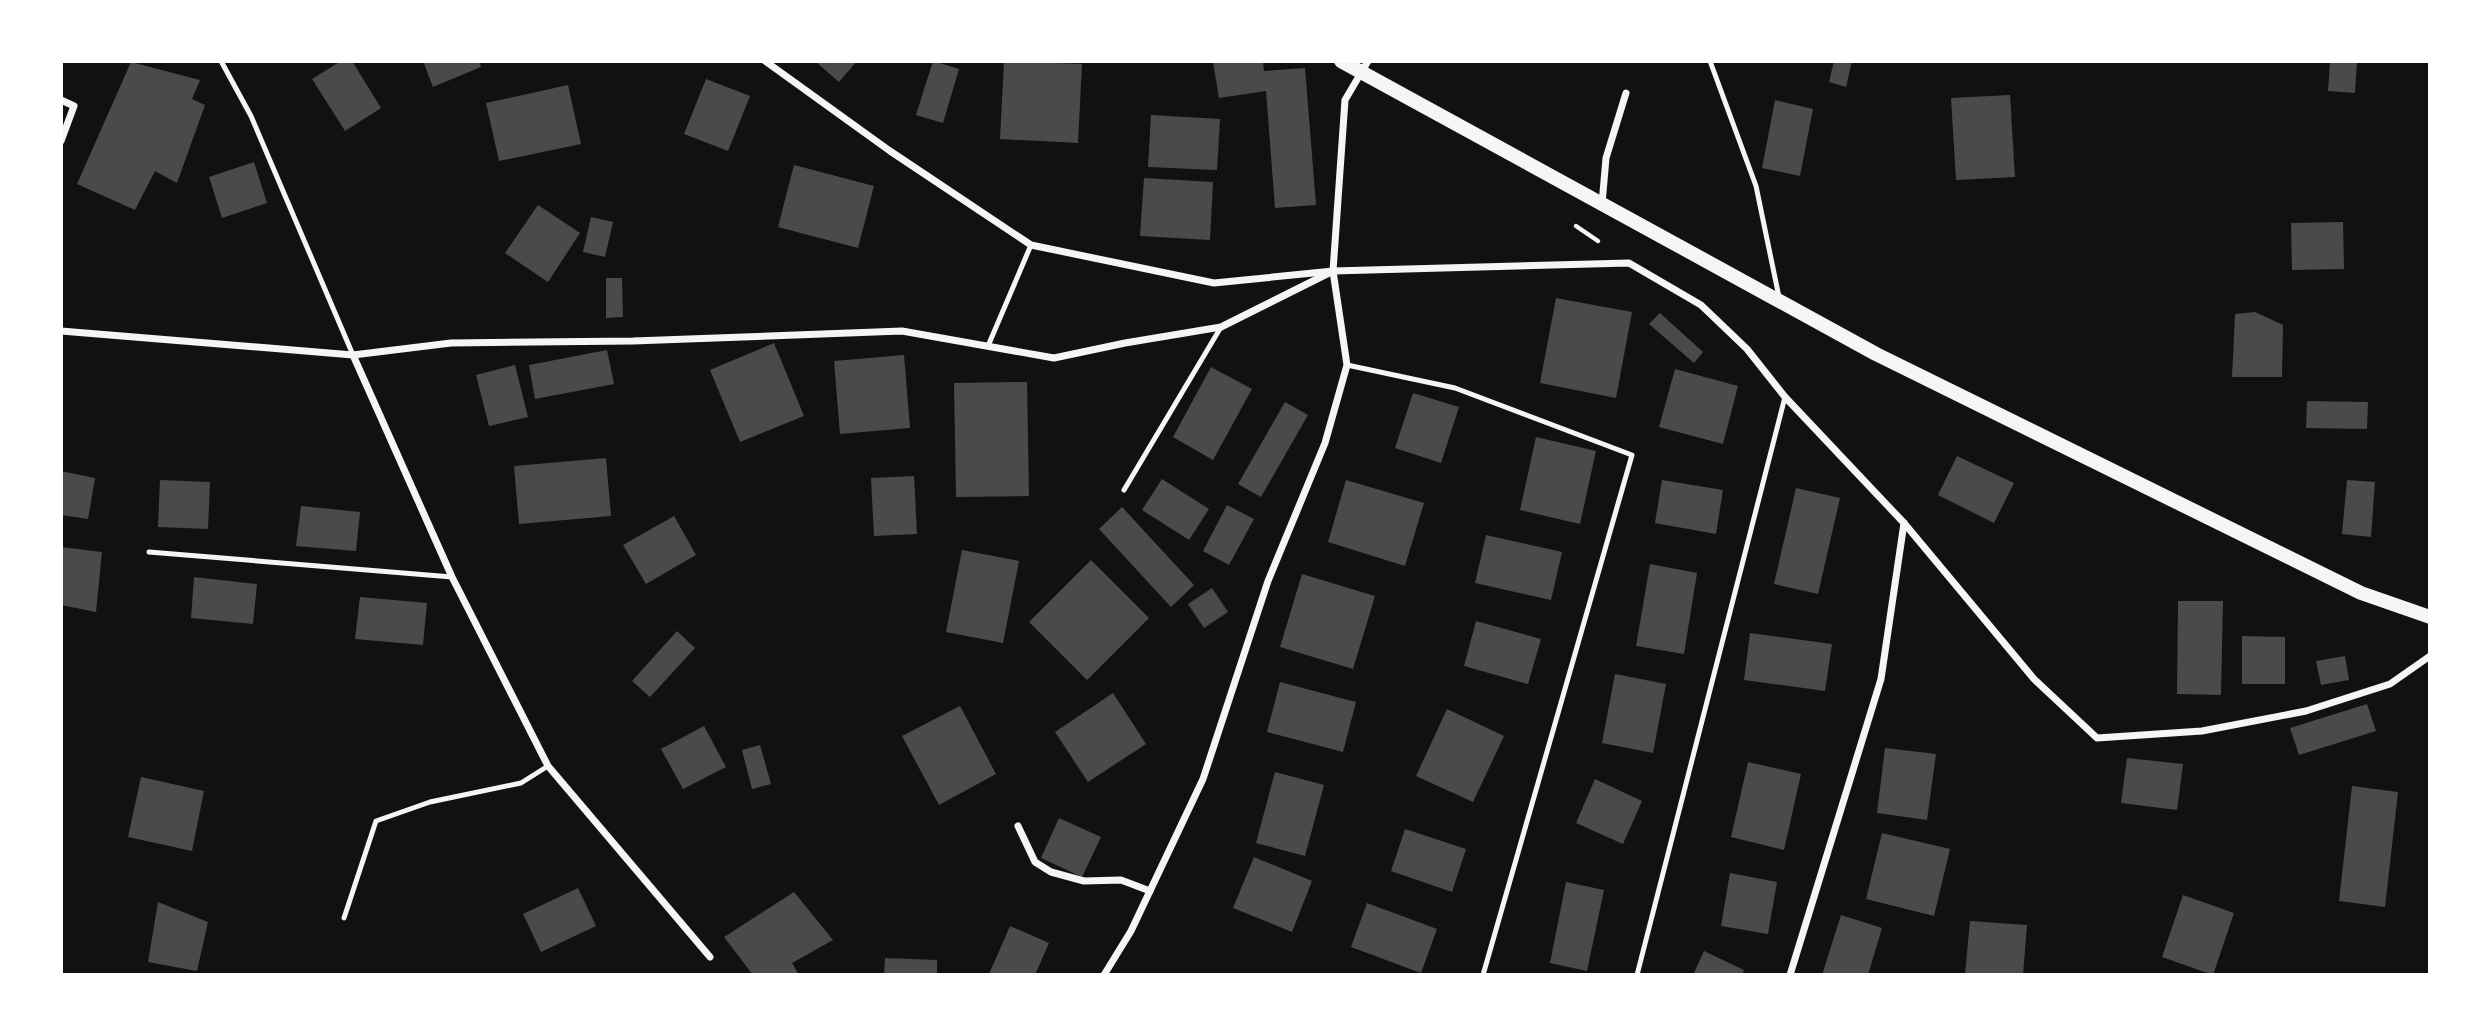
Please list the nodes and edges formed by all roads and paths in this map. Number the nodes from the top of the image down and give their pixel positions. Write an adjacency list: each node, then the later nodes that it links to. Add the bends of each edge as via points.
1 (221, 61): 16 (lane, via 251,116)
2 (765, 61): 10 (street)
3 (1341, 61): 5 (main road)
4 (1710, 61): 12 (lane, via 1756,186)
5 (1365, 67): 9 (main road); 11 (street, via 1345,100)
6 (1626, 93): 9 (street, via 1606,158)
7 (61, 100): 8 (street, via 75,106)
8 (61, 141)
9 (1601, 205): 12 (main road)
10 (1031, 245): 11 (street, via 1214,283); 15 (lane)
11 (1333, 271): 13 (street); 17 (street); 18 (street, via 1629,263 1701,305 1747,349)
12 (1781, 304): 23 (main road, via 2361,593)
13 (1221, 327): 15 (street, via 1054,358); 19 (lane)
14 (61, 331): 16 (street)
15 (988, 346): 16 (street, via 902,331 451,343)
16 (353, 355): 22 (street)
17 (1347, 365): 27 (street, via 1325,443 1268,581 1203,779); 31 (lane, via 1455,388 1632,456)
18 (1785, 397): 20 (street); 32 (lane)
19 (1124, 490)
20 (1904, 523): 24 (street, via 2034,679 2097,738 2202,731 2306,710 2390,684); 33 (street, via 1881,679)
21 (149, 552): 22 (lane)
22 (452, 577): 25 (street)
23 (2430, 617)
24 (2430, 656)
25 (548, 766): 28 (lane, via 521,783 430,803 376,821); 29 (street)
26 (1018, 826): 27 (street, via 1035,862 1051,872 1084,881 1121,880)
27 (1150, 891): 30 (street)
28 (344, 918)
29 (710, 957)
30 (1104, 975)
31 (1483, 975)
32 (1637, 975)
33 (1790, 975)

